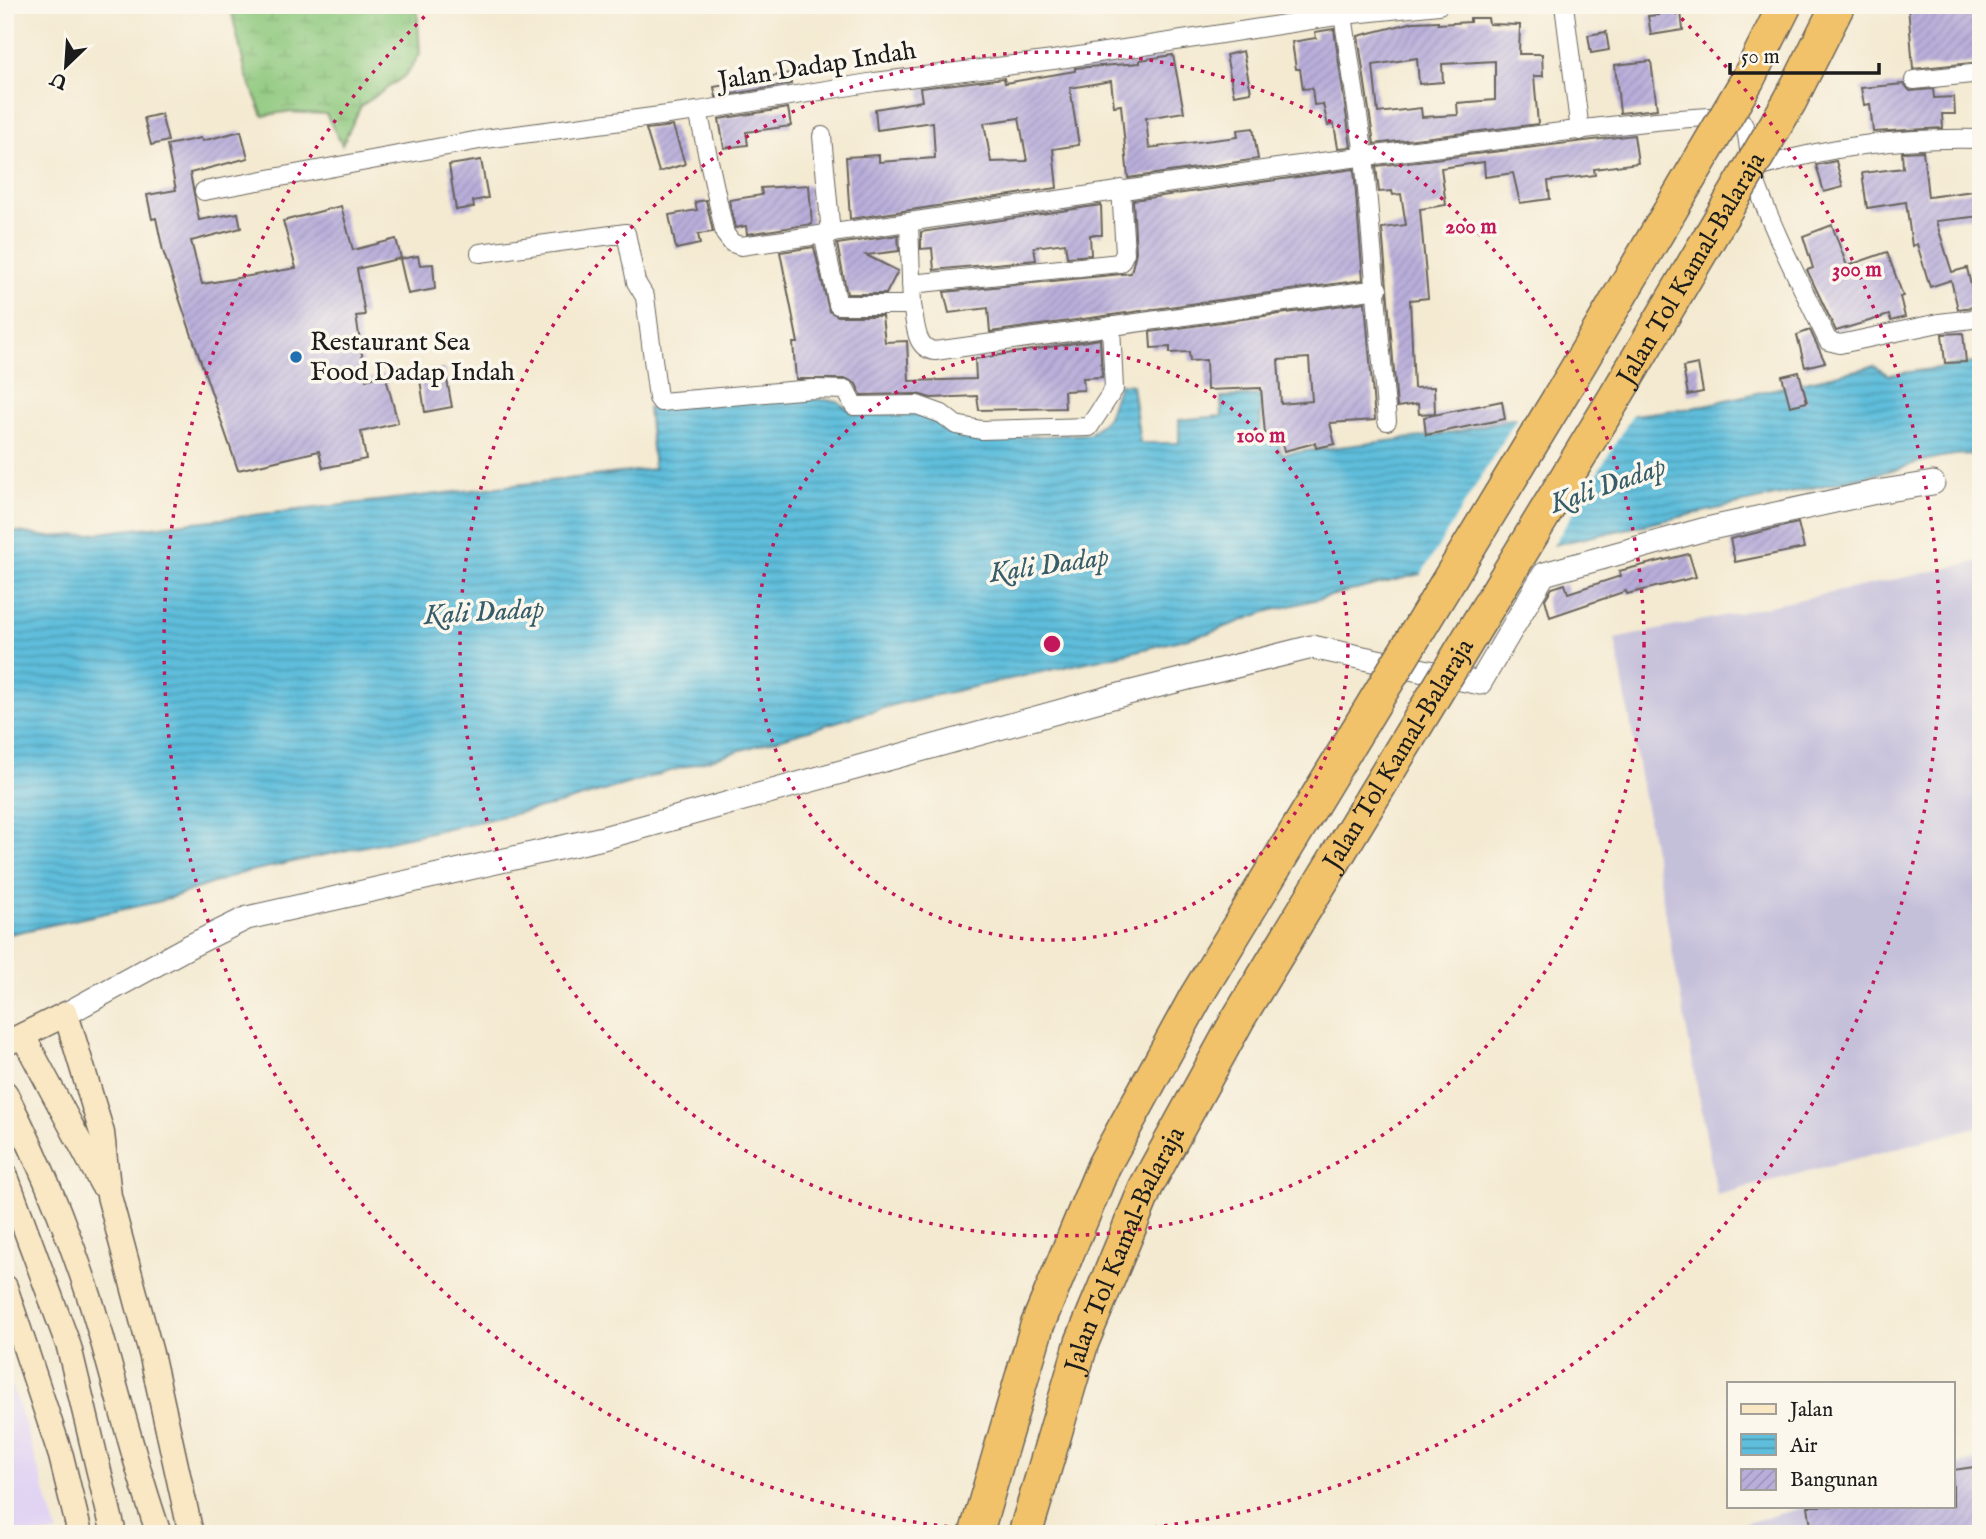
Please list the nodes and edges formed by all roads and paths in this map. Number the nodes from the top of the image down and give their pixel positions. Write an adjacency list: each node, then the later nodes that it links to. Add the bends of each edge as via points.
1 (1440, 5): 5 (street, Jalan Dadap Indah)
2 (1564, 5): 9 (street)
3 (1785, 5): 36 (highway, Jalan Tol Kamal–Balaraja, bridge, via 1748,79 1573,375 1197,995 1104,1165 1037,1326)
4 (1838, 5): 37 (highway, Jalan Tol Kamal–Balaraja, bridge, via 1776,125 1238,1019 1147,1185 1082,1342)
5 (1343, 15): 8 (street, Jalan Dadap Indah); 12 (street)
6 (1981, 73): 7 (street)
7 (1914, 80)
8 (698, 111): 15 (street, Jalan Dadap Indah, via 485,139); 17 (street, via 727,238 741,246)
9 (1580, 131): 12 (street); 13 (street, via 1735,116 1744,124)
10 (822, 136): 17 (street)
11 (1981, 139): 13 (street, via 1864,143 1797,155)
12 (1364, 155): 14 (street); 20 (street)
13 (1752, 170): 22 (street, via 1775,229 1831,343)
14 (1121, 188): 16 (street); 19 (street, via 1125,253 1120,262)
15 (204, 191)
16 (909, 223): 17 (street); 19 (street)
17 (827, 234): 21 (street, via 838,305)
18 (480, 253): 23 (street, via 626,233 636,282 645,297 661,402 847,390 854,406 917,405 956,425 981,430 1090,427 1114,388)
19 (911, 284): 21 (street)
20 (1378, 289): 23 (street); 24 (street)
21 (912, 305): 23 (street, via 920,343 935,351)
22 (1981, 318)
23 (1111, 326)
24 (1387, 421)
25 (1933, 483): 26 (street, via 1702,530 1544,574 1480,683 1312,647 1104,699 603,838 247,918)
26 (66, 1014): 27 (main road); 30 (main road, via 102,1133)
27 (14, 1040): 30 (main road)
28 (5, 1093): 34 (main road, via 54,1204 100,1332)
29 (5, 1174): 33 (main road, via 69,1347)
30 (109, 1196): 35 (main road, via 152,1357)
31 (5, 1287): 32 (main road, via 61,1456)
32 (80, 1534)
33 (114, 1534)
34 (159, 1534)
35 (191, 1534)
36 (976, 1534)
37 (1025, 1534)

